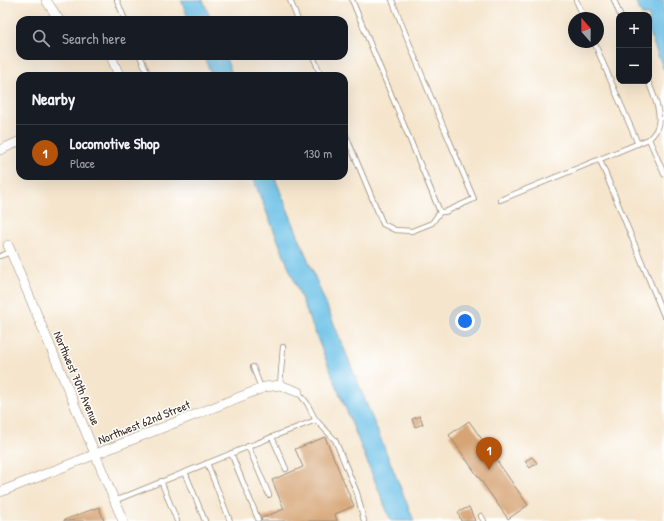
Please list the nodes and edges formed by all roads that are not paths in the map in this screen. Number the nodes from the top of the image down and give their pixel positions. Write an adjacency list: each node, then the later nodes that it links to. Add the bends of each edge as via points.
1 (46, 0): 10 (street)
2 (117, 0): 11 (lane)
3 (290, 0): 12 (lane)
4 (352, 0): 29 (lane)
5 (392, 0): 29 (lane, via 474,199)
6 (576, 0): 8 (lane)
7 (614, 0): 9 (lane)
8 (581, 12)
9 (619, 12)
10 (56, 16)
11 (123, 16)
12 (296, 16)
13 (597, 48): 24 (lane)
14 (113, 60): 17 (street)
15 (142, 60): 18 (lane)
16 (315, 60): 19 (lane)
17 (118, 72)
18 (147, 72)
19 (319, 72)
20 (649, 84): 21 (lane, via 659,114 657,128)
21 (649, 139): 24 (lane); 27 (lane)
22 (348, 140): 29 (lane, via 384,224 395,230 412,231 432,223)
23 (16, 143): 25 (street)
24 (638, 144): 26 (lane)
25 (0, 150)
26 (600, 160): 28 (lane); 32 (lane)
27 (664, 174)
28 (500, 200)
29 (440, 212)
30 (10, 249): 31 (lane); 42 (street, Northwest 70th Avenue)
31 (0, 256)
32 (664, 316)
33 (283, 347): 35 (lane)
34 (253, 367): 36 (lane)
35 (280, 385): 36 (street, Northwest 62nd Street); 37 (street)
36 (262, 388): 42 (street, Northwest 62nd Street)
37 (298, 392): 38 (lane, via 307,402)
38 (316, 420): 39 (lane); 56 (lane, via 335,440 357,493)
39 (272, 437): 40 (lane); 44 (lane)
40 (248, 446): 41 (lane); 48 (lane)
41 (231, 453): 43 (lane); 51 (lane)
42 (95, 454): 47 (street, Northwest 62nd Street); 49 (street, Northwest 70th Avenue)
43 (207, 463): 45 (lane); 55 (lane)
44 (286, 470)
45 (185, 472): 46 (lane); 54 (lane)
46 (161, 482): 49 (lane); 53 (lane)
47 (0, 492)
48 (269, 495)
49 (114, 501): 52 (street, Northwest 70th Avenue)
50 (481, 516): 57 (lane)
51 (258, 519)
52 (123, 521)
53 (177, 521)
54 (205, 521)
55 (230, 521)
56 (364, 521)
57 (484, 521)

